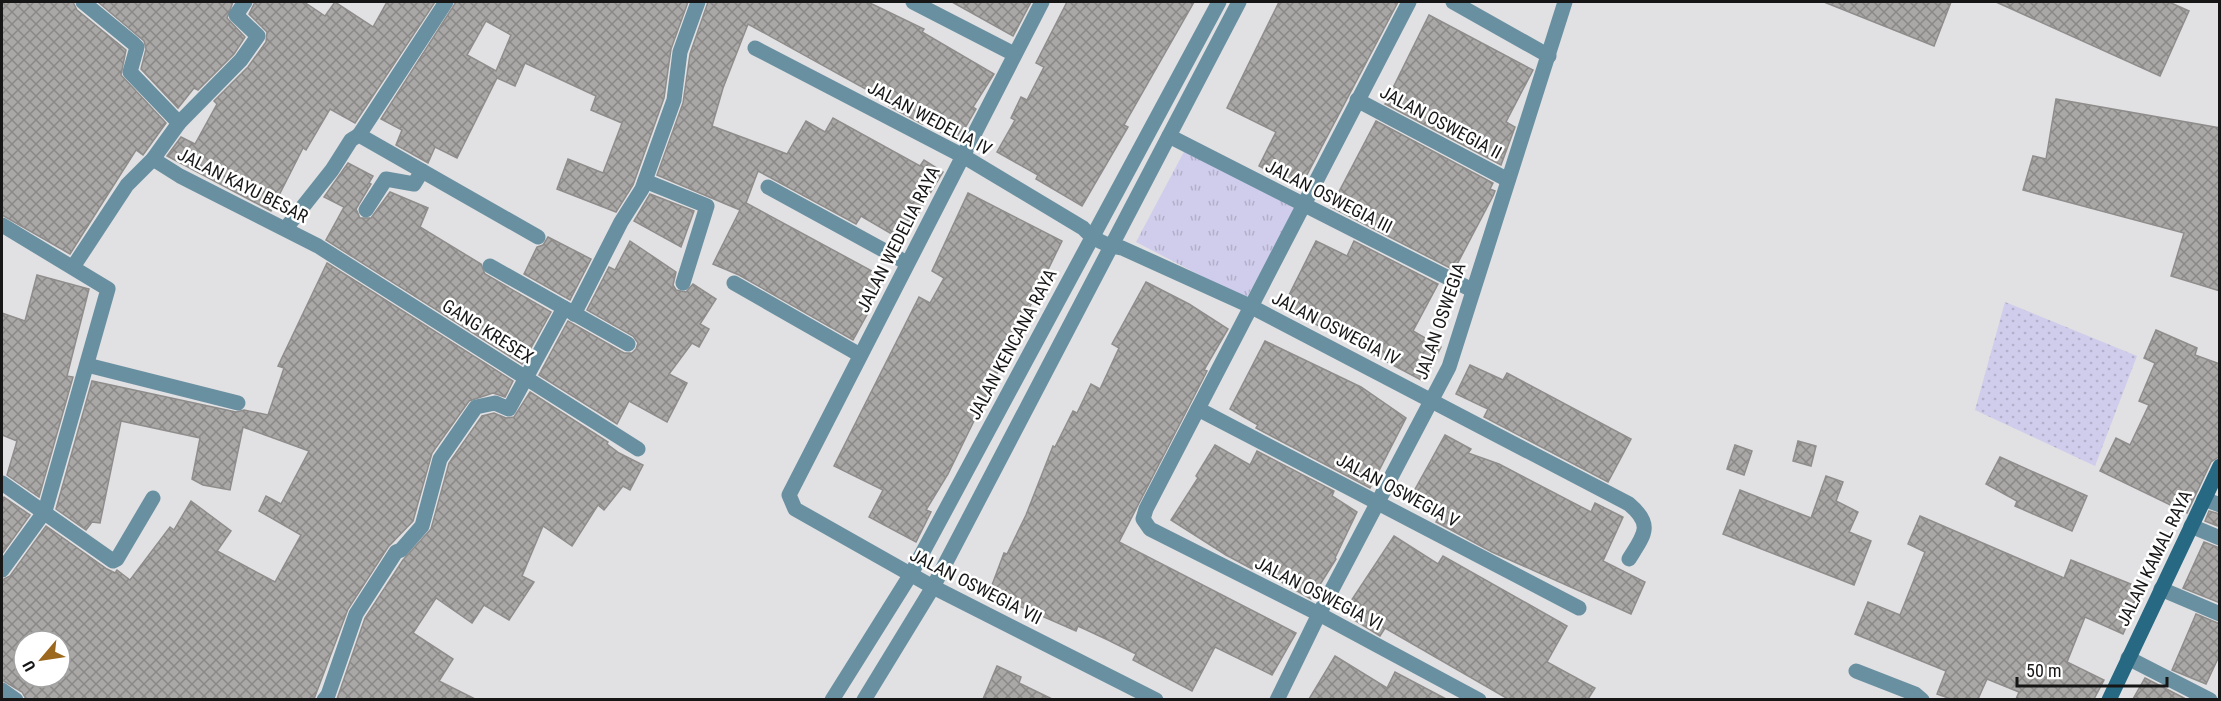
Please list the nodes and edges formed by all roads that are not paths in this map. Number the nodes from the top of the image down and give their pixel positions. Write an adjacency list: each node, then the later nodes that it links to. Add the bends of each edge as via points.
1 (83, 2): 16 (street, via 137,47 130,72)
2 (245, 2): 16 (street, via 236,15 258,36 241,60)
3 (446, 2): 17 (street)
4 (698, 2): 23 (street, via 680,52 674,100)
5 (913, 2): 13 (street)
6 (1042, 2): 13 (street, JALAN WEDELIA RAYA)
7 (1219, 2): 29 (street, JALAN KENCANA RAYA)
8 (1239, 2): 18 (street)
9 (1409, 2): 15 (street)
10 (1452, 2): 14 (street)
11 (1565, 2): 14 (street, JALAN OSWEGIA)
12 (755, 48): 19 (street, JALAN WEDELIA IV)
13 (1014, 54): 19 (street, JALAN WEDELIA RAYA)
14 (1549, 56): 22 (street, JALAN OSWEGIA)
15 (1357, 100): 22 (street, JALAN OSWEGIA II); 25 (street)
16 (179, 123): 20 (street)
17 (358, 135): 21 (street); 28 (street)
18 (1169, 136): 25 (street, JALAN OSWEGIA III); 31 (street)
19 (963, 156): 29 (street, JALAN WEDELIA IV); 33 (street, JALAN WEDELIA RAYA)
20 (153, 159): 28 (street, JALAN KAYU BESAR); 35 (street, JALAN KAYU BESAR, via 128,185)
21 (422, 171): 26 (street, via 414,184 386,179); 30 (street)
22 (1508, 180): 38 (street, JALAN OSWEGIA)
23 (645, 181): 36 (street, via 707,206); 40 (street)
24 (768, 187): 33 (street)
25 (1303, 205): 38 (street, JALAN OSWEGIA III); 39 (street)
26 (366, 210)
27 (2, 225): 35 (street)
28 (286, 228): 32 (street, JALAN KAYU BESAR)
29 (1090, 231): 31 (street, JALAN OSWEGIA IV); 61 (street, JALAN KENCANA RAYA)
30 (538, 237)
31 (1115, 244): 39 (street, JALAN OSWEGIA IV); 62 (street)
32 (318, 246): 44 (street, GANG KRESEX)
33 (907, 263): 42 (street, JALAN WEDELIA RAYA)
34 (490, 266): 40 (street)
35 (73, 267): 43 (street, via 108,289)
36 (683, 283)
37 (734, 283): 42 (street)
38 (1472, 290): 45 (street, JALAN OSWEGIA, via 1449,366)
39 (1250, 306): 45 (street, JALAN OSWEGIA IV); 47 (street)
40 (569, 311): 41 (street); 44 (street)
41 (627, 345)
42 (860, 355): 51 (street, JALAN WEDELIA RAYA)
43 (87, 365): 46 (street); 56 (street)
44 (525, 378): 48 (street, GANG KRESEX); 71 (street, via 509,409 495,403 476,407 440,459 422,526 396,552 356,614)
45 (1432, 400): 54 (street, JALAN OSWEGIA); 59 (street, JALAN OSWEGIA IV, via 1629,504 1645,523 1644,536)
46 (238, 403)
47 (1198, 409): 54 (street, JALAN OSWEGIA V); 65 (street, JALAN OSWEGIA VI, via 1143,519 1150,530)
48 (638, 449)
49 (2220, 466): 53 (main road, JALAN KAMAL RAYA)
50 (2, 483): 56 (street)
51 (789, 495): 61 (street, JALAN OSWEGIA VII, via 795,509)
52 (153, 498): 56 (street, via 116,561)
53 (2204, 500): 55 (street); 57 (main road, JALAN KAMAL RAYA)
54 (1378, 501): 64 (street, JALAN OSWEGIA V); 65 (street, JALAN OSWEGIA)
55 (2220, 505)
56 (45, 511): 60 (street)
57 (2191, 526): 58 (street); 63 (main road, JALAN KAMAL RAYA)
58 (2220, 538)
59 (1629, 559)
60 (2, 570)
61 (911, 574): 62 (street, JALAN OSWEGIA VII); 72 (street, JALAN KENCANA RAYA)
62 (933, 587): 73 (street); 74 (street, JALAN OSWEGIA VII)
63 (2161, 589): 66 (street); 67 (main road, JALAN KAMAL RAYA)
64 (1580, 608)
65 (1319, 614): 75 (street, JALAN OSWEGIA); 76 (street, JALAN OSWEGIA VI)
66 (2220, 614)
67 (2128, 658): 78 (main road, JALAN KAMAL RAYA); 79 (street)
68 (1856, 671): 77 (street)
69 (2, 690): 70 (street)
70 (16, 699)
71 (324, 699)
72 (832, 699)
73 (864, 699)
74 (1156, 699)
75 (1277, 699)
76 (1479, 699)
77 (1922, 699)
78 (2109, 699)
79 (2210, 699)

